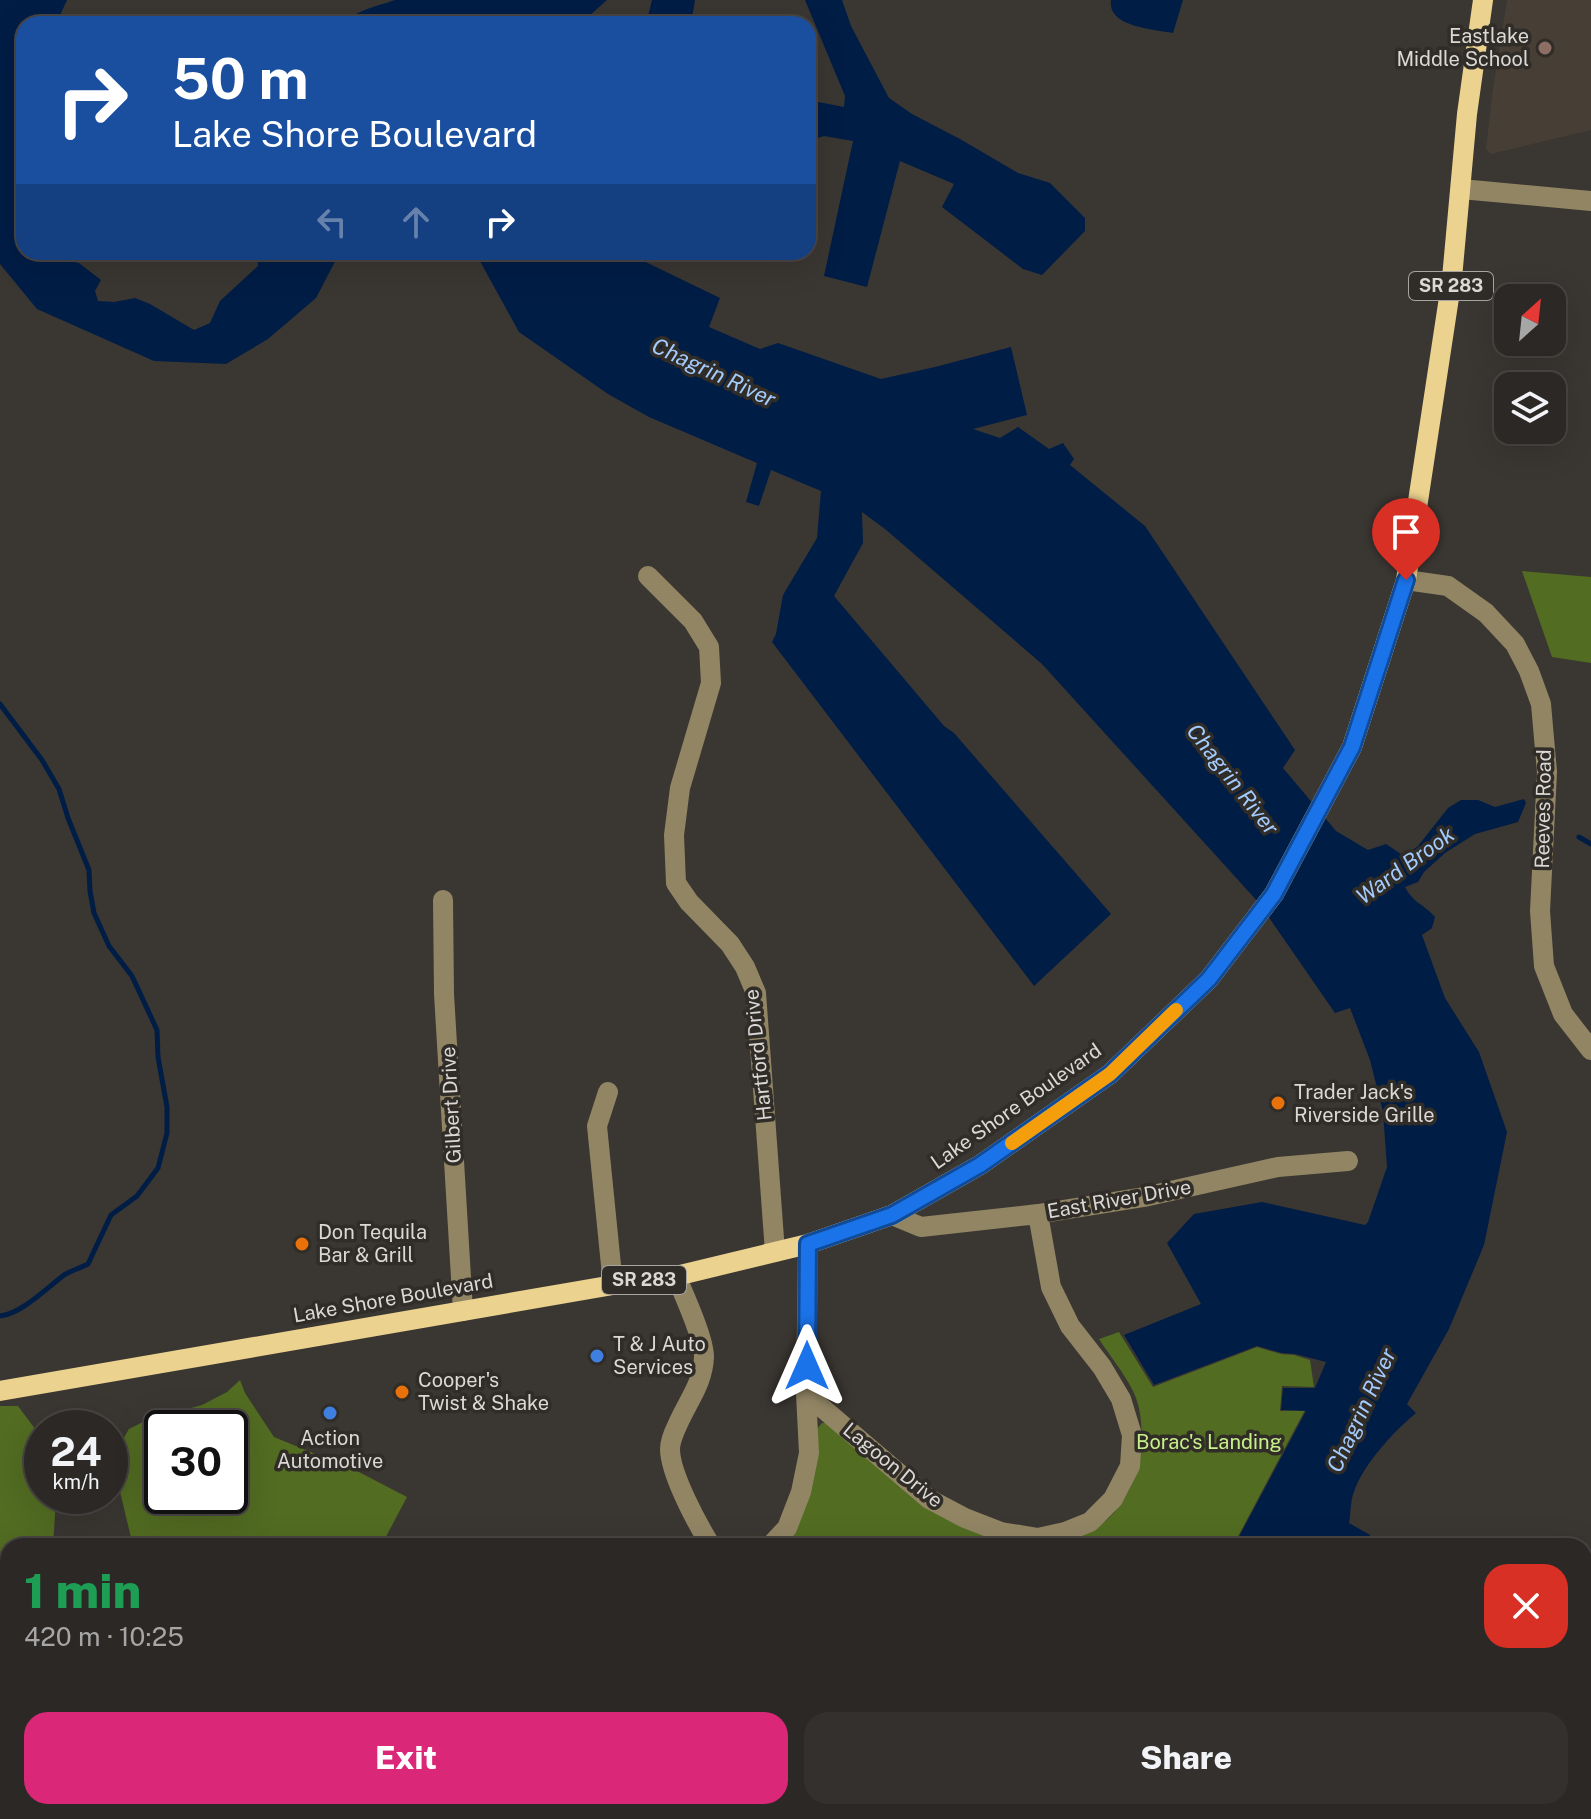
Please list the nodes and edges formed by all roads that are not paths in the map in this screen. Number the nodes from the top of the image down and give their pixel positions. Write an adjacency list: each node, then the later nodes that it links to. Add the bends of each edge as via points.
1 (1483, 0): 2 (main road, Lake Shore Boulevard / SR 283)
2 (1461, 189): 3 (street); 5 (main road, Lake Shore Boulevard / SR 283)
3 (1591, 201)
4 (648, 576): 13 (street, Hartford Drive, via 693,621 709,647 711,683 680,788 674,835 676,883 730,944 756,993)
5 (1406, 580): 7 (street, Reeves Road, via 1448,586 1486,613 1515,644 1529,671 1541,704 1547,772 1540,911 1544,966 1563,1014); 11 (main road, Lake Shore Boulevard / SR 283, via 1352,747 1274,894 1209,979 1110,1074 980,1165)
6 (443, 900): 16 (street, Gilbert Drive)
7 (1591, 1050)
8 (608, 1092): 15 (street, via 597,1126)
9 (1348, 1161): 10 (street, East River Drive, via 1278,1167)
10 (1038, 1214): 11 (street, East River Drive, via 921,1227); 18 (street, Lagoon Drive, via 1051,1287 1070,1326 1121,1399 1132,1435 1130,1466 1113,1499 1090,1522 1038,1538 965,1518 929,1499)
11 (892, 1215): 12 (main road, Lake Shore Boulevard / SR 283)
12 (808, 1244): 13 (main road, Lake Shore Boulevard / SR 283); 18 (street)
13 (775, 1252): 14 (main road, Lake Shore Boulevard / SR 283)
14 (676, 1276): 15 (main road, Lake Shore Boulevard / SR 283); 19 (street, via 704,1353 703,1373 670,1449 678,1480)
15 (613, 1285): 16 (main road, Lake Shore Boulevard / SR 283)
16 (463, 1311): 17 (main road, Lake Shore Boulevard / SR 283)
17 (0, 1391)
18 (806, 1394): 20 (street, via 809,1453 801,1492)
19 (707, 1538)
20 (778, 1538)

